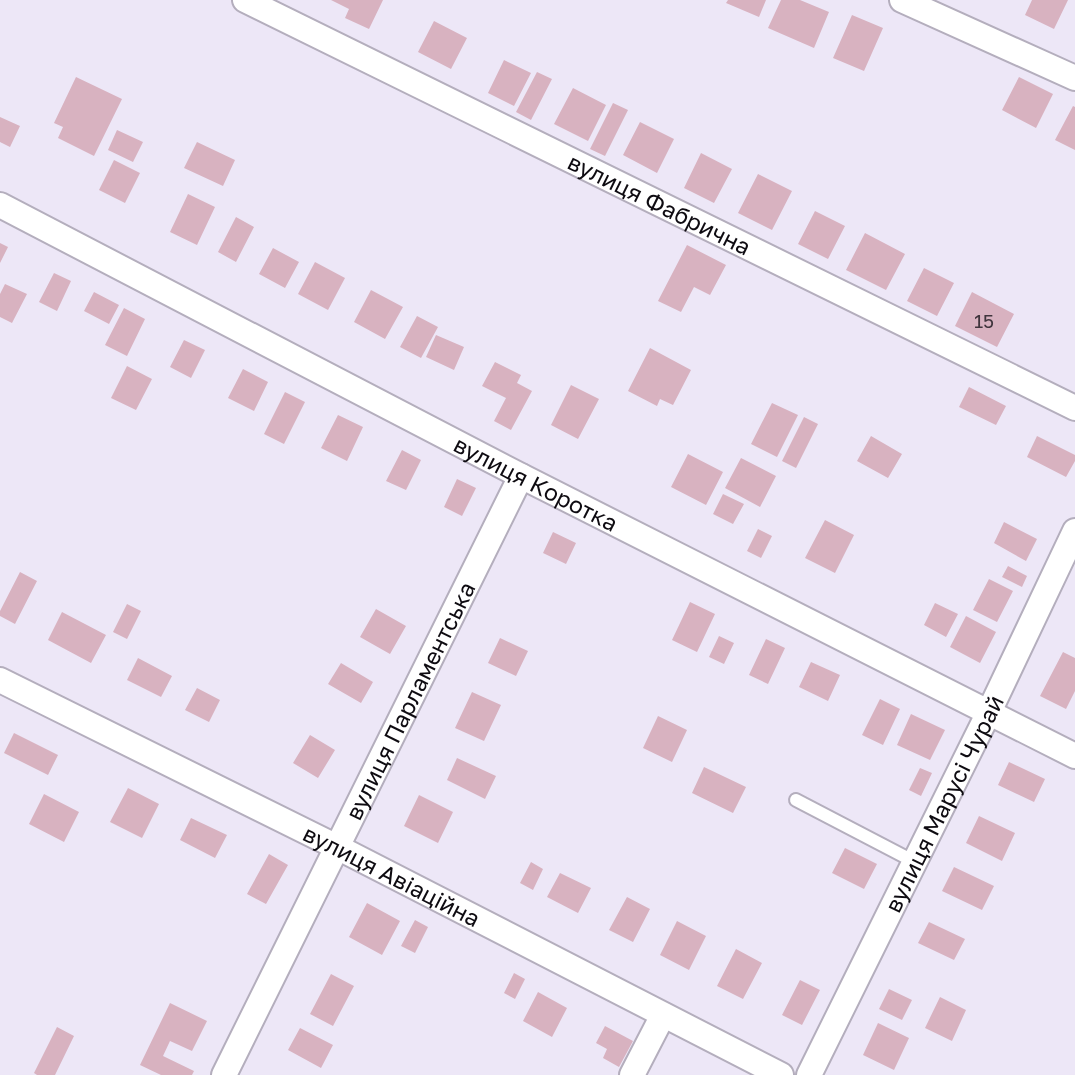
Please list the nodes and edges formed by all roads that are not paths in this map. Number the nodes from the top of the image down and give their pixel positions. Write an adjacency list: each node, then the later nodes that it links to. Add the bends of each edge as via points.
1 (245, 0): 5 (street, вулиця Фабрична)
2 (902, 0): 3 (street)
3 (1075, 78)
4 (0, 205): 6 (street, вулиця Коротка)
5 (1075, 408)
6 (521, 477): 9 (street, вулиця Коротка); 12 (street, вулиця Парламентська)
7 (1075, 531): 9 (street, вулиця Марусі Чурай)
8 (0, 680): 12 (street, вулиця Авіаційна)
9 (988, 714): 10 (street, вулиця Коротка); 13 (street, вулиця Марусі Чурай)
10 (1075, 756)
11 (796, 800): 13 (lane)
12 (337, 847): 14 (street, вулиця Авіаційна); 15 (street, вулиця Парламентська)
13 (915, 862): 18 (street, вулиця Марусі Чурай)
14 (663, 1015): 16 (street); 17 (street, вулиця Авіаційна)
15 (224, 1075)
16 (632, 1075)
17 (781, 1075)
18 (809, 1075)

